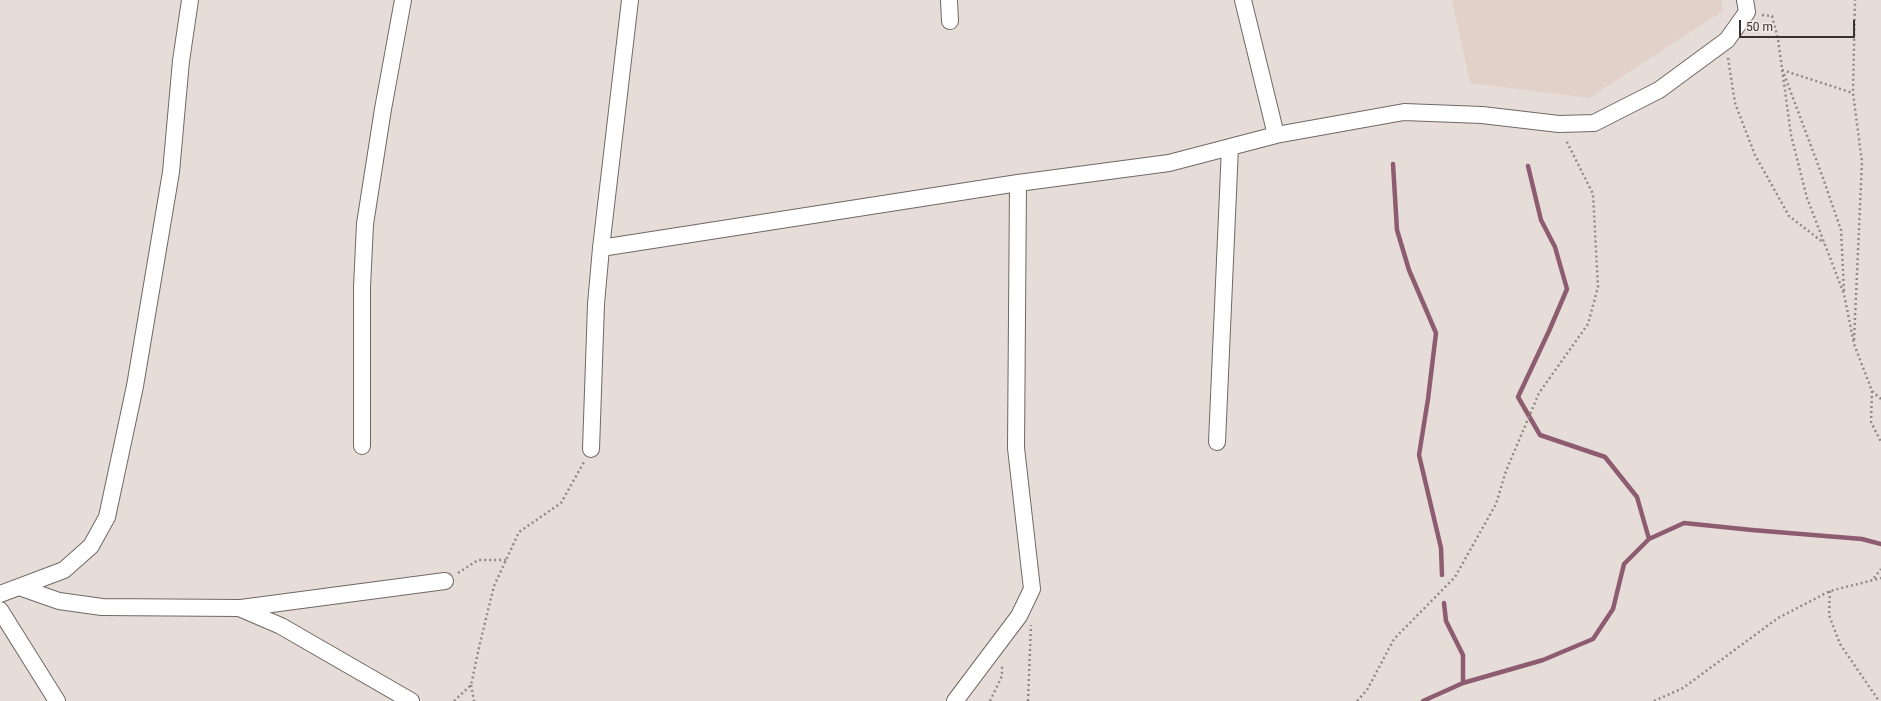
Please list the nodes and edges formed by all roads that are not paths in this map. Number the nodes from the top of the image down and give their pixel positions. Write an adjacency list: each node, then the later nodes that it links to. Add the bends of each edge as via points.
1 (190, 0): 16 (street, via 180,61 171,172 135,386 107,517 91,546 64,570)
2 (403, 0): 13 (street, via 365,224 362,287)
3 (630, 0): 11 (street)
4 (949, 0): 7 (street)
5 (1243, 0): 8 (street)
6 (1746, 6): 8 (street, via 1727,40 1659,90 1594,123 1559,124 1482,116 1404,112)
7 (950, 21)
8 (1276, 135): 9 (street)
9 (1230, 147): 10 (street, via 1169,163); 12 (street)
10 (1018, 183): 11 (street); 22 (street, via 1016,448 1032,589 1019,616)
11 (601, 248): 14 (street, via 596,304)
12 (1217, 442)
13 (362, 446)
14 (591, 449)
15 (445, 581): 18 (street)
16 (19, 587): 17 (street); 18 (street, via 59,601 102,607)
17 (0, 594)
18 (239, 608): 21 (street, via 281,626)
19 (0, 610): 20 (street)
20 (57, 701)
21 (411, 701)
22 (955, 701)

